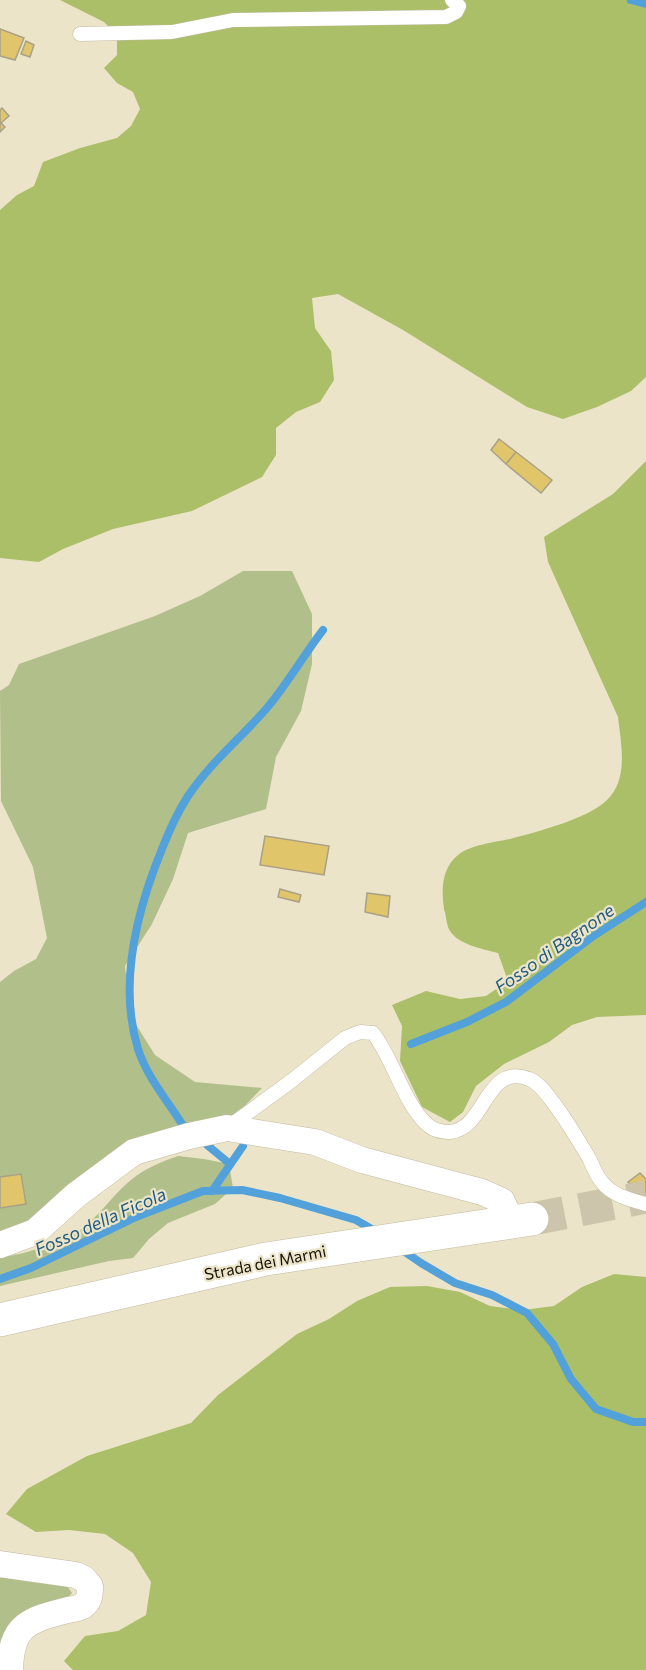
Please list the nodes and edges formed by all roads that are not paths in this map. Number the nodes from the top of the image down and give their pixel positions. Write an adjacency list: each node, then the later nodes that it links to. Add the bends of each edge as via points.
1 (452, 0): 2 (lane, via 459,6 446,17 233,20 172,32)
2 (81, 34)
3 (227, 1128): 4 (lane, via 345,1038 360,1032 373,1033 384,1047 418,1118 432,1129 460,1131 473,1121 496,1083 515,1077 530,1079 545,1091 569,1123 602,1184 626,1199); 5 (street, via 315,1142 362,1160 482,1192 502,1201); 6 (street, via 134,1152 76,1195 35,1232)
4 (646, 1204)
5 (521, 1220): 7 (main road, Strada dei Marmi, via 266,1259)
6 (0, 1245)
7 (2, 1320)
8 (0, 1564): 9 (street, via 76,1575 90,1586 85,1604 25,1626 11,1650)
9 (10, 1670)

